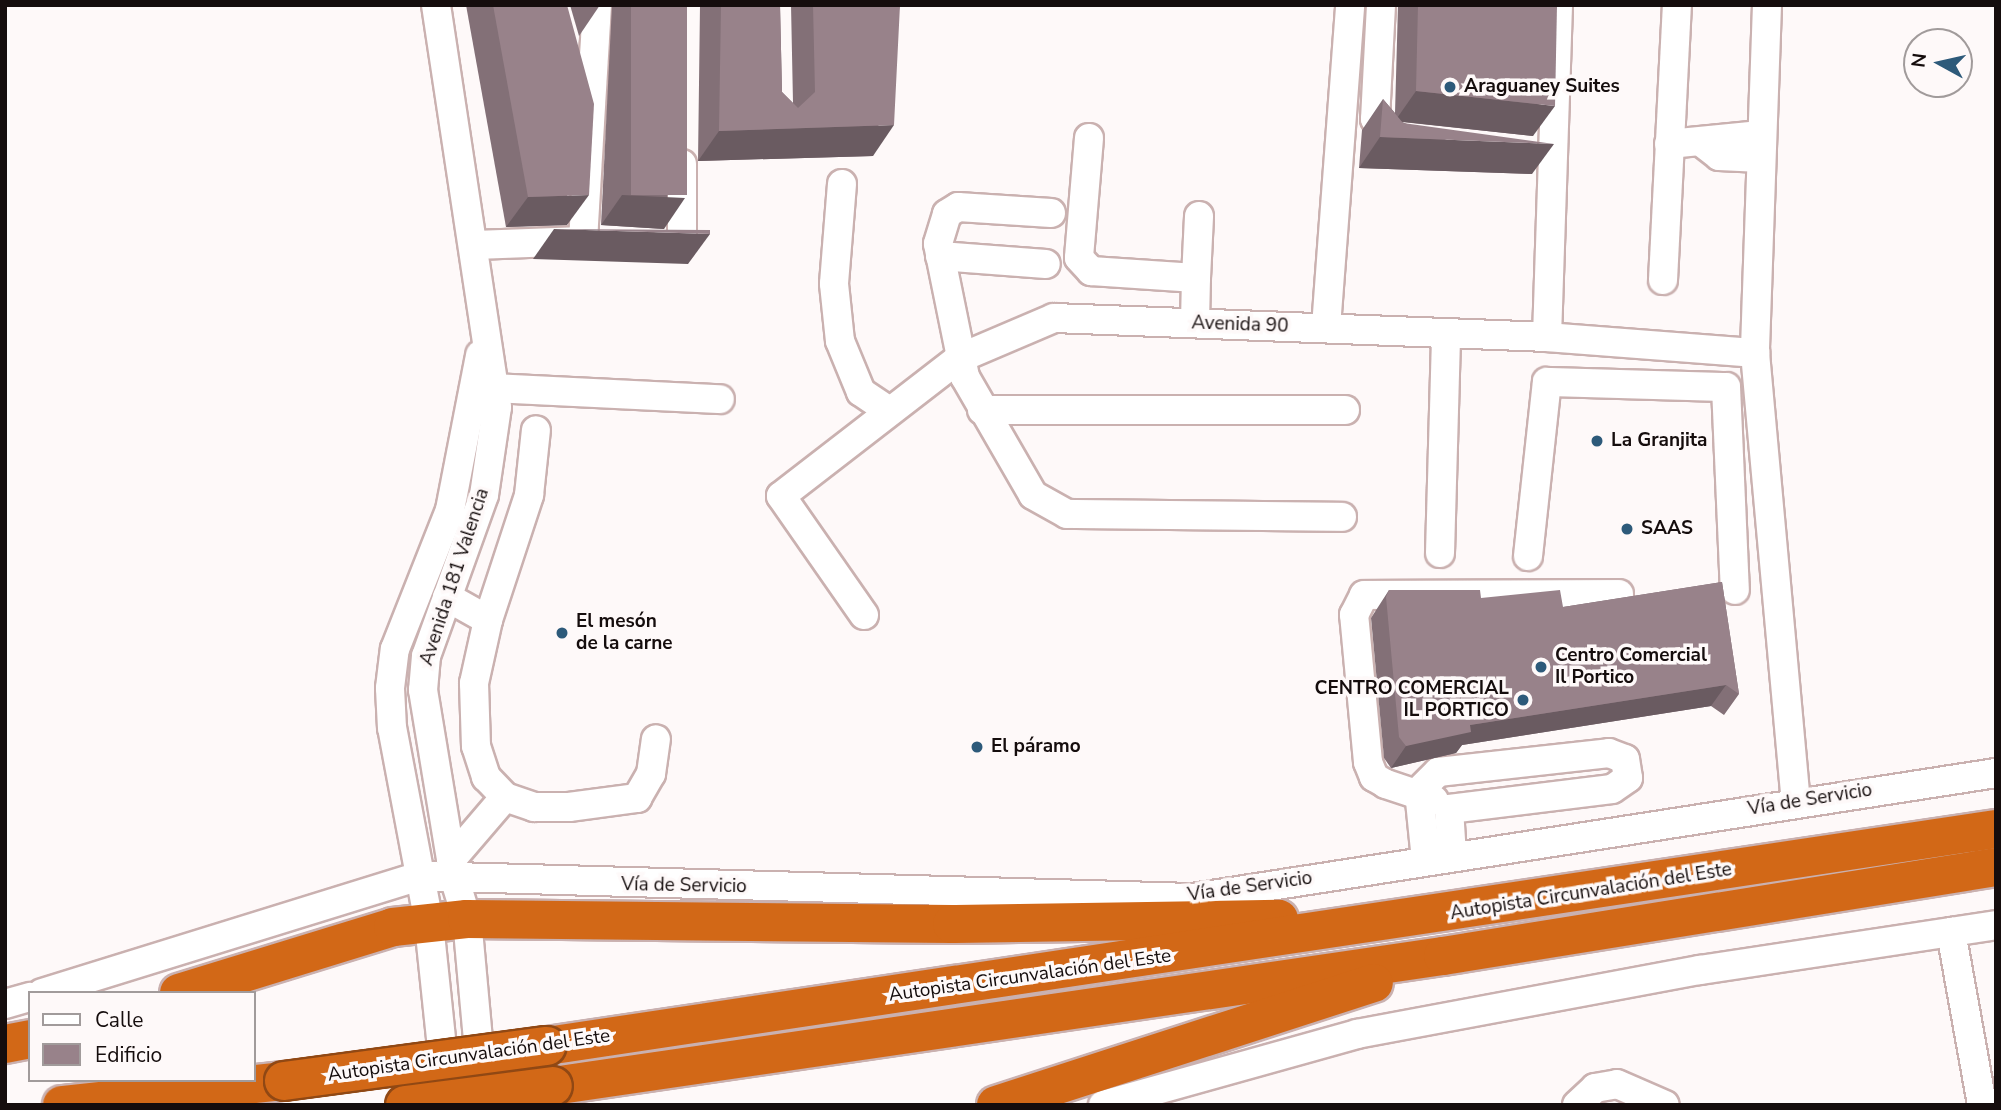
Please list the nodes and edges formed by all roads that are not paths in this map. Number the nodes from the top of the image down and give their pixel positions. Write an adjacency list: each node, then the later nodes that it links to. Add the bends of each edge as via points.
1 (436, 5): 21 (street)
2 (597, 5): 16 (street)
3 (1350, 5): 27 (street)
4 (1381, 5): 11 (street, via 1375,119 1391,141)
5 (1558, 5): 15 (street)
6 (1677, 5): 12 (street)
7 (1767, 5): 13 (street)
8 (566, 53): 16 (street)
9 (682, 129): 20 (street, via 680,246)
10 (1089, 138): 24 (street, via 1079,258 1085,268)
11 (1417, 143)
12 (1669, 144): 13 (street, via 1705,145 1720,156); 25 (street)
13 (1761, 146): 31 (street)
14 (1523, 152): 15 (street)
15 (1553, 155): 30 (street)
16 (590, 158): 20 (street)
17 (842, 184): 37 (street, via 834,284 840,341 861,392)
18 (1051, 213): 22 (street, via 958,207 941,226)
19 (1199, 216): 24 (street)
20 (609, 243): 21 (street)
21 (475, 245): 28 (street)
22 (940, 256): 23 (street); 32 (street)
23 (1046, 264)
24 (1196, 278): 26 (street)
25 (1663, 280)
26 (1195, 323): 27 (street, Avenida 90); 32 (street, Avenida 90, via 1054,318)
27 (1326, 327): 29 (street, Avenida 90)
28 (485, 332): 33 (street, Avenida 181 Valencia); 49 (street, Avenida 181 Valencia, via 450,510 395,649)
29 (1446, 333): 30 (street, Avenida 90); 42 (street)
30 (1547, 337): 31 (street, Avenida 90)
31 (1755, 353): 35 (street)
32 (958, 359): 37 (street, Avenida 90); 38 (street)
33 (491, 388): 34 (street); 46 (street, Avenida 181 Valencia, via 497,407 484,495)
34 (720, 399)
35 (1760, 403): 36 (street); 55 (street)
36 (1727, 406): 43 (street, via 1726,387 1547,383); 44 (street)
37 (888, 410): 47 (street, Avenida 90, via 781,496)
38 (982, 410): 39 (street); 41 (street, via 1033,495 1048,509)
39 (1345, 410)
40 (536, 430): 48 (street, via 529,495)
41 (1342, 517)
42 (1440, 554)
43 (1528, 556)
44 (1735, 590)
45 (1619, 594): 53 (street, via 1364,595 1354,615 1368,762 1386,784)
46 (447, 597): 48 (street); 50 (street, Avenida 181 Valencia, via 426,656)
47 (864, 615)
48 (488, 620): 54 (street, via 474,683 475,746 486,777)
49 (390, 688): 50 (street); 61 (street, Avenida 181 Valencia)
50 (423, 690): 60 (street, Avenida 181 Valencia)
51 (656, 739): 54 (street, via 650,774 637,797 534,807)
52 (1996, 773): 55 (street, Vía de Servicio)
53 (1419, 791): 56 (street); 56 (street, via 1438,772 1609,753 1625,759 1628,779 1612,789); 58 (street)
54 (505, 797): 60 (street)
55 (1796, 802): 58 (street, Vía de Servicio)
56 (1448, 808): 58 (street)
57 (1996, 829): 62 (highway, Autopista Circunvalación del Este)
58 (1439, 858): 60 (street, Vía de Servicio, via 1194,898)
59 (1996, 867): 67 (highway, Autopista Circunvalación del Este)
60 (453, 868): 61 (street, Vía de Servicio); 63 (street, Avenida 181 Valencia)
61 (419, 876): 64 (street, Avenida 181 Valencia); 68 (street, Vía de Servicio)
62 (1434, 917): 63 (highway, via 952,924); 74 (highway, Autopista Circunvalación del Este, bridge, via 547,1046)
63 (467, 919): 64 (highway); 77 (street, Avenida 181 Valencia)
64 (429, 923): 69 (highway, via 393,927); 76 (street, Avenida 181 Valencia)
65 (1996, 925): 66 (street)
66 (1951, 932): 79 (street, via 1357,1034); 82 (street)
67 (1443, 956): 75 (highway, Autopista Circunvalación del Este, bridge); 78 (highway, via 1349,993)
68 (49, 991)
69 (185, 991)
70 (28, 998): 71 (street)
71 (5, 1004)
72 (28, 1039): 73 (highway)
73 (5, 1044)
74 (62, 1105)
75 (405, 1105)
76 (448, 1105)
77 (484, 1105)
78 (996, 1105)
79 (1103, 1105)
80 (1577, 1105): 81 (street, via 1595,1088 1617,1084)
81 (1665, 1105)
82 (1982, 1105)

